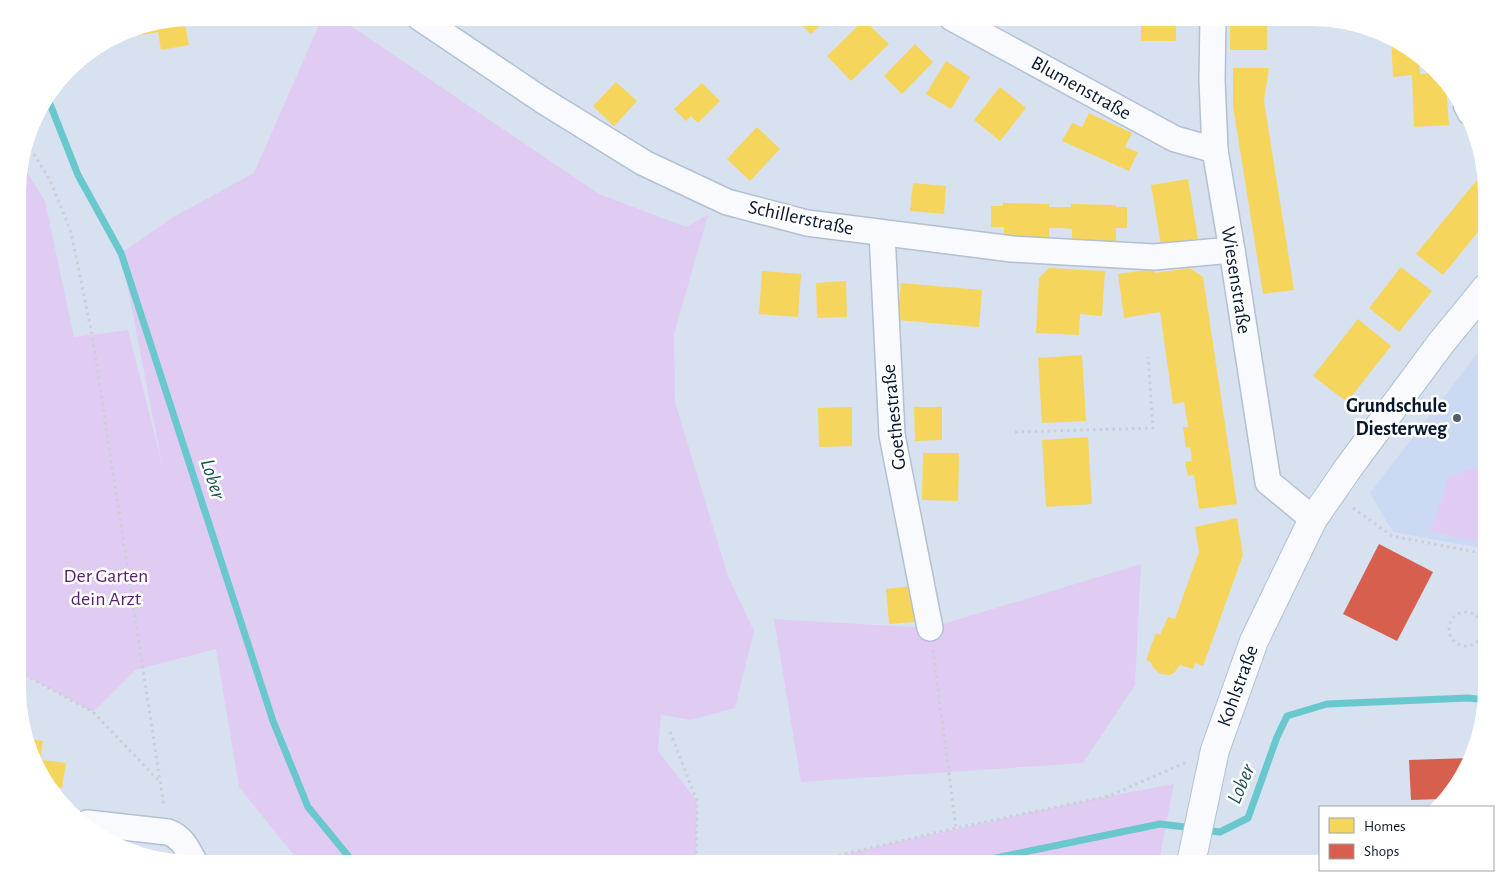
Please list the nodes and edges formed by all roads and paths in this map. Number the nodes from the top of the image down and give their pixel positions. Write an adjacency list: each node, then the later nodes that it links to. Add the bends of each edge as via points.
1 (432, 26): 6 (street, Schillerstraße, via 644,163 727,202 807,223)
2 (967, 26): 4 (street, Blumenstraße, via 1175,139)
3 (1213, 26): 4 (street, Wiesenstraße)
4 (1215, 150): 7 (street, Wiesenstraße)
5 (32, 151): 20 (path, via 50,180 71,232 92,335)
6 (882, 233): 7 (street, Schillerstraße, via 1012,248 1154,257); 15 (street, Goethestraße, via 892,435)
7 (1232, 250): 12 (street, Wiesenstraße, via 1268,482)
8 (1477, 299): 11 (street, Kohlstraße)
9 (1148, 357): 10 (path, via 1153,428)
10 (1015, 432)
11 (1332, 492): 12 (street, Kohlstraße); 13 (path, via 1392,536)
12 (1314, 519): 19 (street, Kohlstraße, via 1254,641)
13 (1477, 552)
14 (1477, 617): 16 (path, via 1469,613 1458,615 1450,629 1457,643 1468,646)
15 (930, 628): 22 (path)
16 (1477, 642)
17 (26, 676): 20 (path, via 93,712)
18 (670, 732): 27 (path, via 697,801)
19 (1215, 750): 22 (path, via 1109,796); 25 (street, Kohlstraße)
20 (161, 783): 23 (path)
21 (97, 825): 23 (street)
22 (956, 828): 24 (path)
23 (168, 832): 26 (street, via 183,842)
24 (844, 854)
25 (1193, 854)
26 (191, 855)
27 (696, 855)

